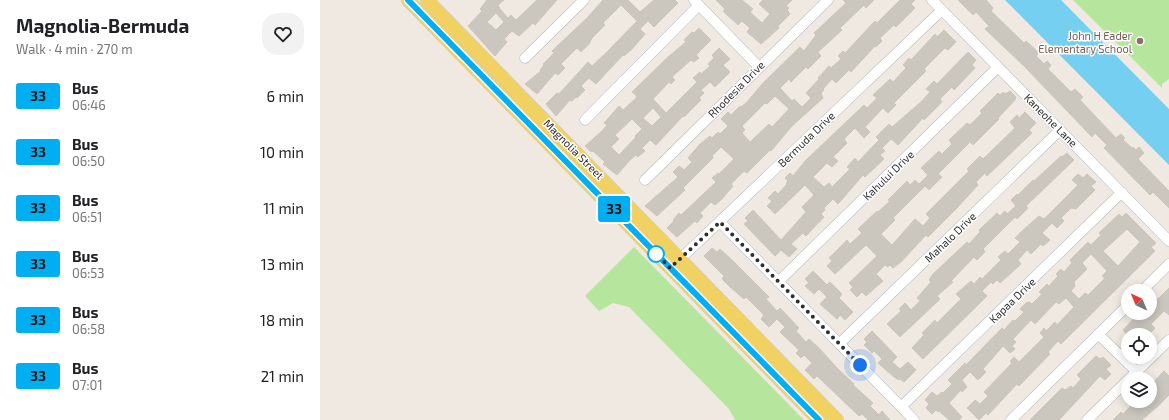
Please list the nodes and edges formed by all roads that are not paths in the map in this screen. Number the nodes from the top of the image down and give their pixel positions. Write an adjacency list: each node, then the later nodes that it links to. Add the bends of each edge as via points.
1 (408, 0): 19 (main road, Magnolia Street)
2 (427, 0): 17 (main road, Magnolia Street)
3 (584, 0): 8 (street)
4 (932, 0): 7 (street, Kaneohe Lane)
5 (697, 2): 9 (street); 11 (street)
6 (821, 2): 9 (street, Rhodesia Drive)
7 (942, 10): 10 (street, Kaneohe Lane); 15 (street, Bermuda Drive)
8 (525, 58)
9 (759, 67): 13 (street, Rhodesia Drive)
10 (998, 67): 12 (street, Kaneohe Lane); 20 (street, Kahului Drive)
11 (585, 120)
12 (1060, 130): 14 (street, Kaneohe Lane); 25 (street, Mahalo Drive)
13 (645, 180)
14 (1122, 192): 16 (street, Kaneohe Lane); 28 (street, Kapaa Drive)
15 (720, 222): 17 (street, Bermuda Drive); 20 (street)
16 (1169, 241)
17 (680, 259): 19 (street, Bermuda Drive); 30 (main road, Magnolia Street)
18 (1169, 264): 21 (street)
19 (670, 268): 29 (main road, Magnolia Street)
20 (778, 282): 25 (street)
21 (1149, 284)
22 (1121, 311): 23 (street)
23 (1098, 334): 26 (street); 32 (street)
24 (1169, 340): 26 (street)
25 (839, 344): 28 (street)
26 (1136, 372)
27 (1121, 386): 33 (street)
28 (901, 407): 31 (street)
29 (819, 420)
30 (838, 420)
31 (914, 420)
32 (1011, 420)
33 (1087, 420)

